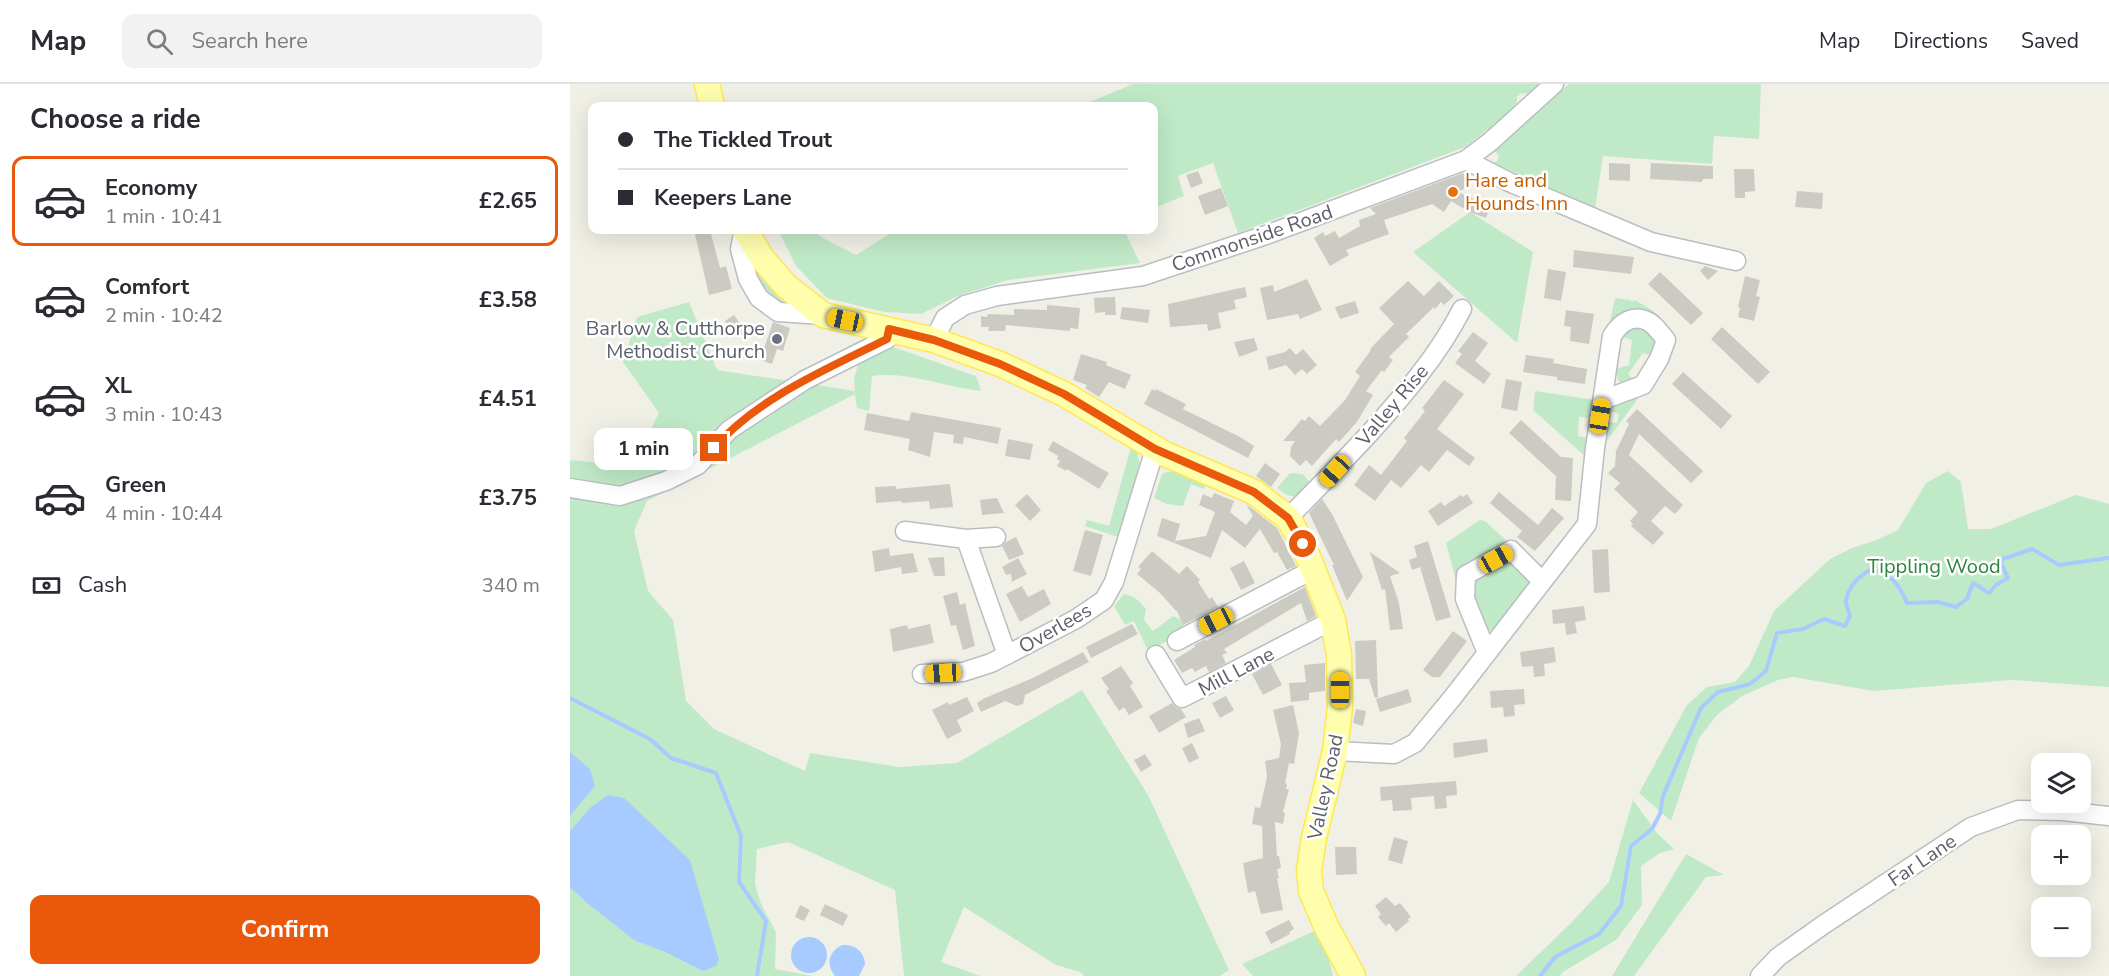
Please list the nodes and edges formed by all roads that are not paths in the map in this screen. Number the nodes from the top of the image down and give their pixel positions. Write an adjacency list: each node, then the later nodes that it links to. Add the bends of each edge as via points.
1 (706, 84): 3 (main road)
2 (1554, 84): 4 (street, Commonside Road)
3 (711, 102)
4 (1466, 160): 6 (street, via 1651,242); 9 (street, Commonside Road, via 1143,276 997,296 966,305 945,318)
5 (747, 234): 8 (main road, Valley Road, via 786,286 823,315)
6 (1736, 261)
7 (1462, 309): 13 (street, Valley Rise, via 1398,402)
8 (889, 329): 9 (main road, Valley Road); 12 (street, via 887,339 805,380 745,418 698,465 666,481 620,496)
9 (934, 340): 11 (main road, Valley Road, via 993,361 1064,394)
10 (1603, 400): 10 (street, via 1642,385 1659,359 1666,340 1649,322 1636,318 1621,323 1614,333); 18 (street, via 1587,524)
11 (1155, 449): 13 (main road, Valley Road, via 1254,492); 22 (street, Overlees, via 1114,582 1104,600 1077,619)
12 (570, 488)
13 (1288, 518): 17 (main road, Valley Road)
14 (905, 531): 16 (street)
15 (996, 537): 16 (street)
16 (966, 539): 22 (street)
17 (1314, 569): 19 (main road, Valley Road); 20 (street)
18 (1542, 581): 21 (street); 21 (street, via 1511,550 1466,575 1465,599)
19 (1333, 620): 23 (street, Mill Lane, via 1182,698); 25 (main road, Valley Road, via 1340,697)
20 (1176, 641)
21 (1487, 653): 25 (street, via 1415,743 1394,753)
22 (1007, 655): 24 (street, Overlees, via 963,672)
23 (1156, 655)
24 (922, 674)
25 (1335, 751): 27 (main road, Valley Road, via 1309,870 1311,891)
26 (2109, 816): 28 (street, Far Lane, via 2018,810 1971,827 1822,925 1778,957)
27 (1348, 973)
28 (1760, 976)

